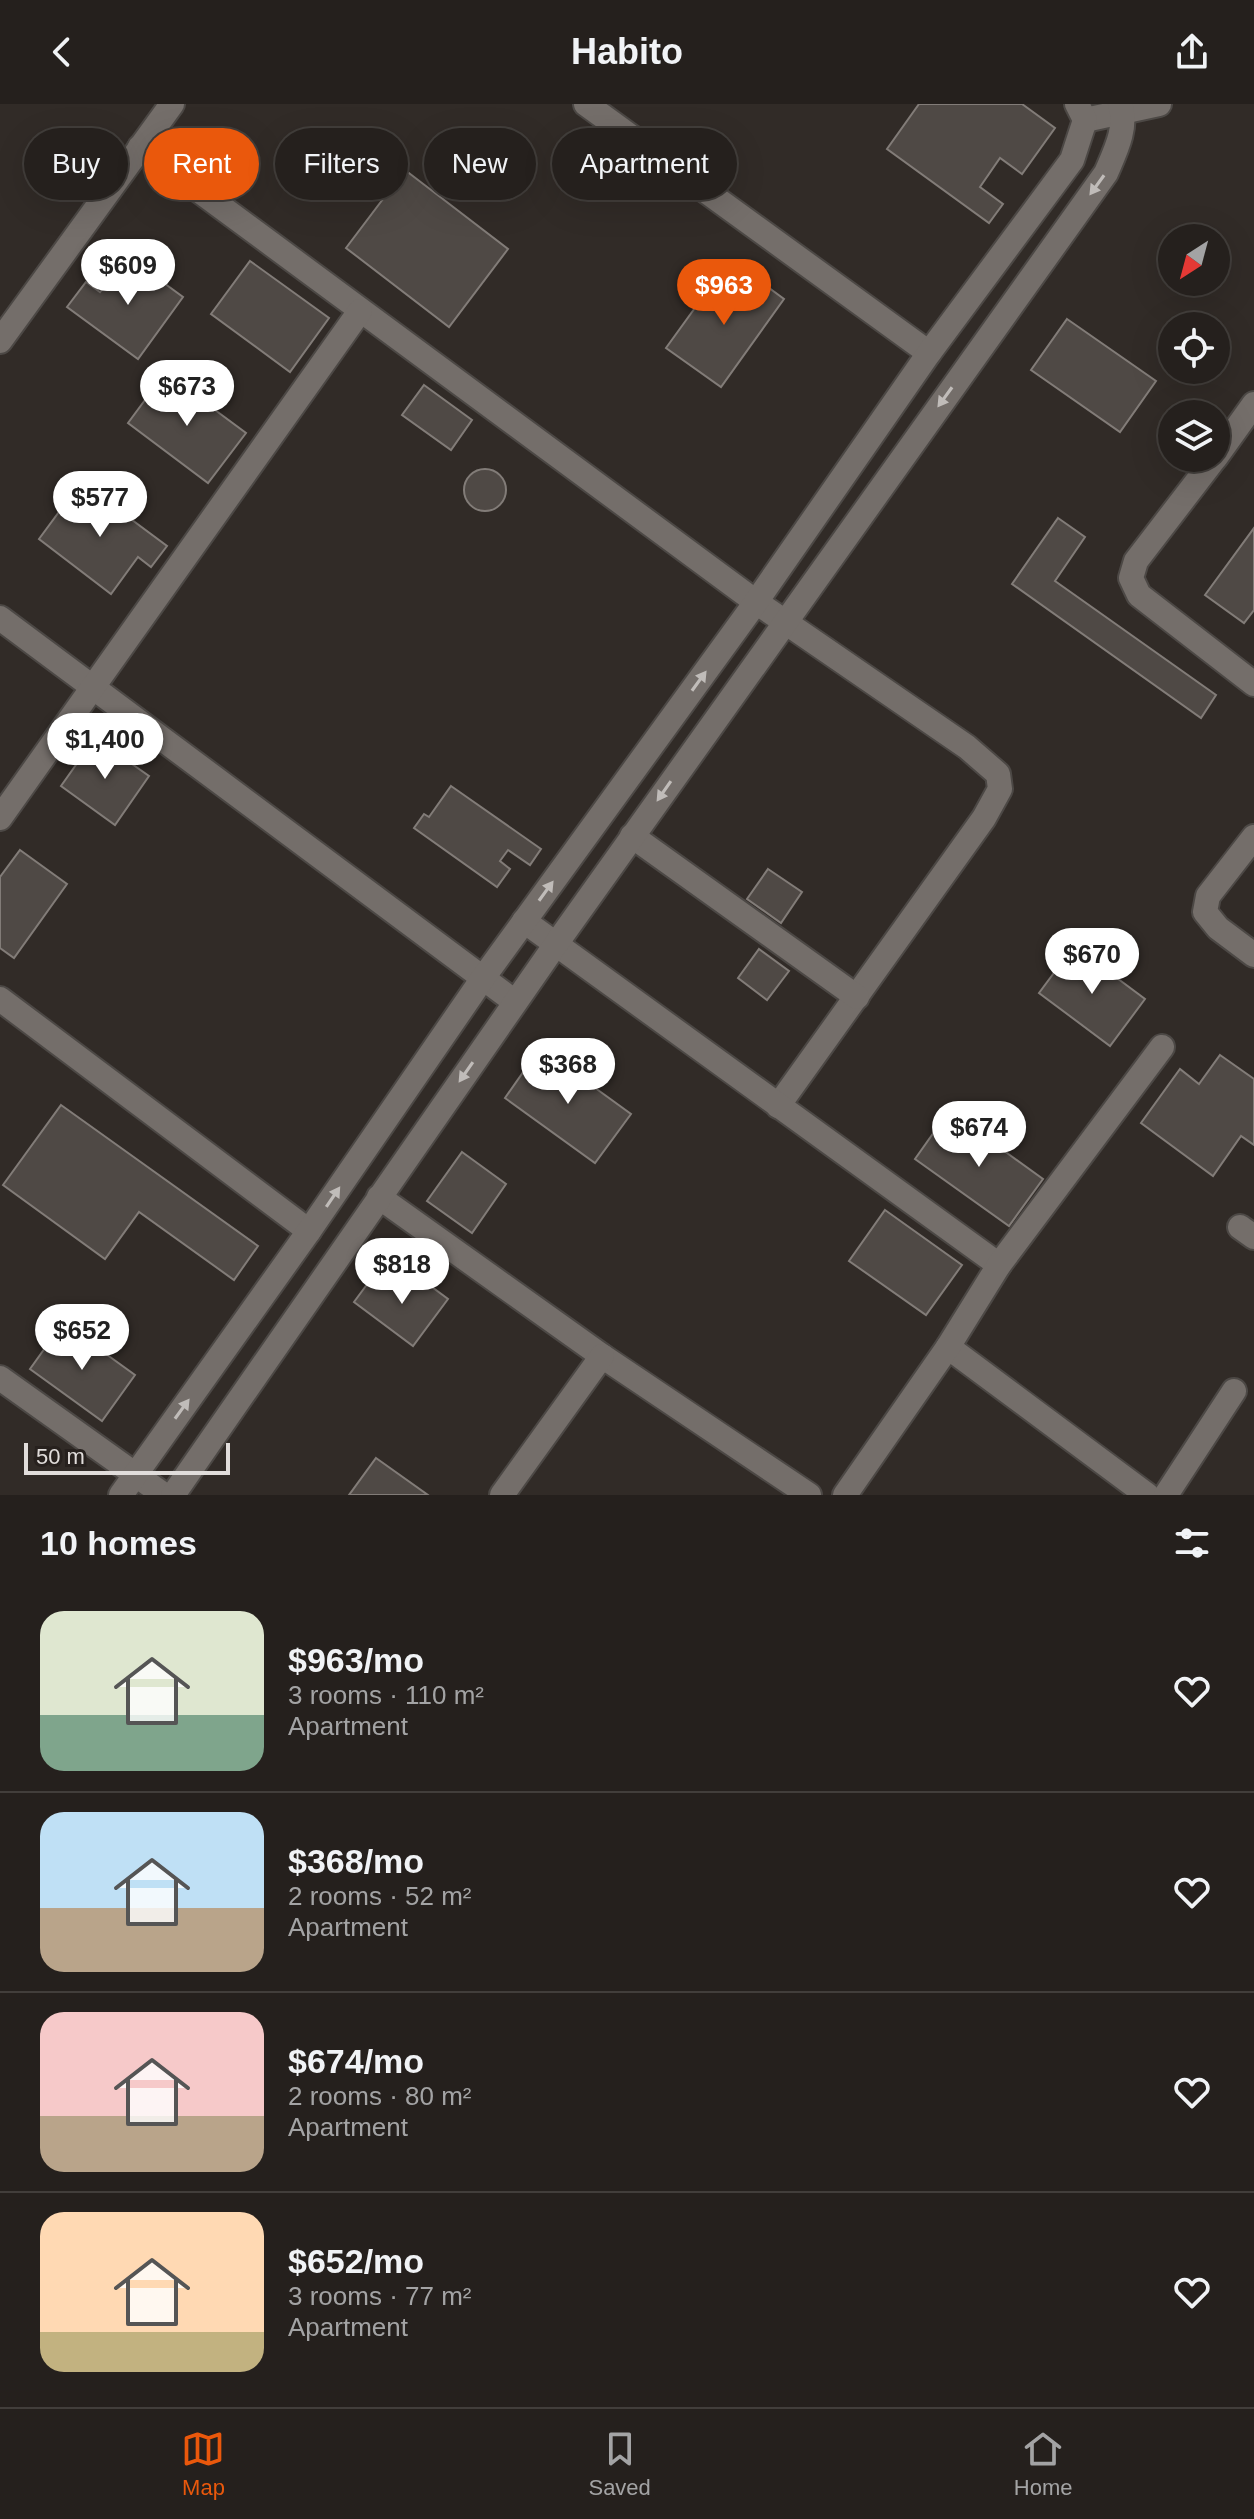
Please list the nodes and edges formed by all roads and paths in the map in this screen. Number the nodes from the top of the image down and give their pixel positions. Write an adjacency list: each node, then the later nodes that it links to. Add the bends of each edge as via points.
1 (172, 104): 6 (street)
2 (586, 104): 9 (street)
3 (1159, 104): 4 (street)
4 (1122, 109): 5 (street); 15 (street, one-way to 15, via 1106,173)
5 (1081, 112): 9 (street, via 1072,160)
6 (140, 147): 7 (street); 8 (street)
7 (360, 311): 13 (street); 17 (street)
8 (0, 341)
9 (929, 353): 13 (street)
10 (1251, 414): 11 (street)
11 (1230, 440)
12 (1204, 472): 16 (street, via 1136,561 1131,578 1139,595)
13 (756, 602): 15 (street); 21 (street, one-way to 13)
14 (0, 618): 17 (street)
15 (784, 621): 19 (street, one-way to 19); 25 (street, via 998,774 1000,789 984,818)
16 (1254, 684)
17 (95, 687): 18 (street); 24 (street)
18 (0, 818)
19 (632, 836): 22 (street); 25 (street)
20 (1254, 837): 23 (street, via 1208,896 1205,912)
21 (524, 921): 22 (street); 24 (street)
22 (556, 944): 27 (street); 29 (street)
23 (1254, 955)
24 (483, 978): 27 (street); 31 (street, one-way to 24)
25 (857, 997): 29 (street)
26 (0, 999): 31 (street)
27 (515, 1002): 30 (street, one-way to 30)
28 (1162, 1047): 32 (street)
29 (778, 1106): 32 (street)
30 (379, 1197): 34 (street); 39 (street)
31 (309, 1231): 37 (street, one-way to 31)
32 (999, 1265): 33 (street)
33 (948, 1347): 42 (street); 43 (street)
34 (602, 1356): 40 (street); 41 (street)
35 (0, 1378): 37 (street)
36 (1234, 1391): 44 (street)
37 (128, 1485): 38 (street)
38 (164, 1495)
39 (173, 1495)
40 (502, 1495)
41 (809, 1495)
42 (845, 1495)
43 (1147, 1495)
44 (1166, 1495)

